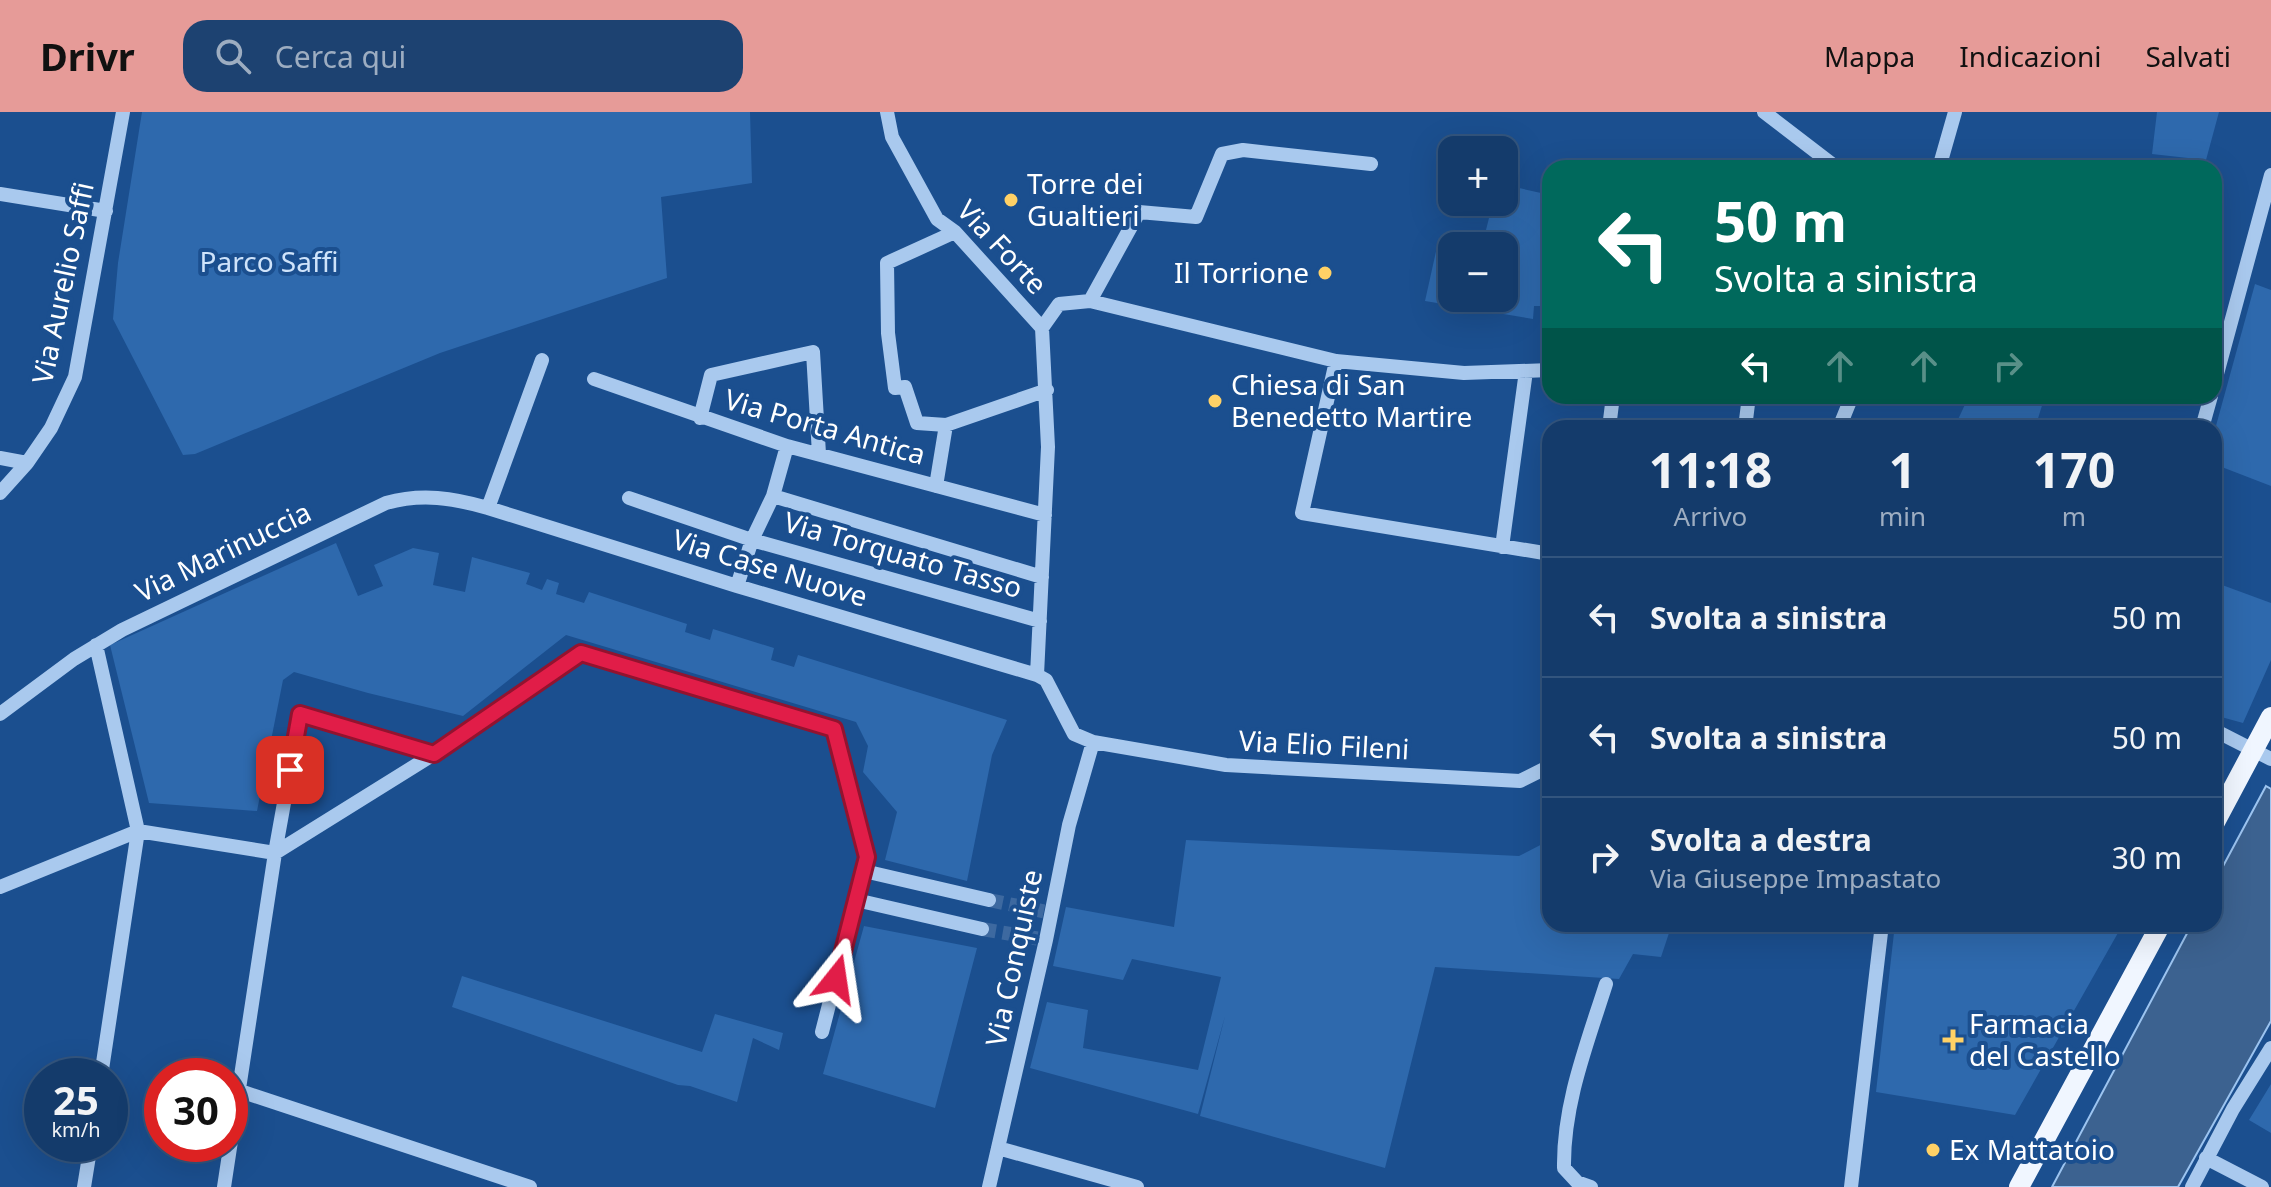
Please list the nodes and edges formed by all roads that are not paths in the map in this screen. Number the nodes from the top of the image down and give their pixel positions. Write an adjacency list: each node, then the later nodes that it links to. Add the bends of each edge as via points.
1 (123, 112): 10 (street, Via Aurelio Saffi)
2 (887, 112): 11 (street, Via Forte, via 892,137 937,219)
3 (1764, 112): 5 (street)
4 (1955, 112): 6 (street)
5 (1827, 160)
6 (1941, 160)
7 (1371, 164): 12 (street, via 1243,150 1222,154 1196,217 1139,212)
8 (2271, 175): 14 (street)
9 (0, 194): 10 (street)
10 (106, 211): 26 (street, Via Aurelio Saffi, via 75,377)
11 (955, 232): 13 (street, Via Forte); 22 (street, via 887,263 895,388 905,387 917,423)
12 (1090, 301): 13 (street, via 1059,304); 16 (street)
13 (1042, 328): 20 (street)
14 (2222, 356)
15 (542, 360): 31 (street)
16 (1336, 361): 18 (street, via 1464,373); 34 (street, via 1302,513)
17 (1542, 370): 18 (street)
18 (1526, 371): 34 (street)
19 (594, 379): 21 (street, Via Porta Antica)
20 (1047, 390): 22 (street); 32 (street)
21 (700, 418): 23 (street, Via Porta Antica); 24 (street, via 711,375 813,352)
22 (946, 425): 27 (street)
23 (787, 446): 24 (street, Via Porta Antica); 29 (street)
24 (819, 454): 27 (street, Via Porta Antica)
25 (0, 458): 26 (street)
26 (27, 463): 28 (street, Via Aurelio Saffi)
27 (936, 486): 32 (street, Via Porta Antica)
28 (0, 493)
29 (773, 496): 33 (street); 36 (street)
30 (629, 498): 33 (street, Via Torquato Tasso)
31 (488, 508): 37 (street, Via Case Nuove); 39 (street, Via Marinuccia, via 416,496 386,503)
32 (1045, 515): 36 (street)
33 (752, 540): 37 (street); 38 (street, Via Torquato Tasso)
34 (1502, 547): 35 (street)
35 (1542, 553)
36 (1042, 577): 38 (street)
37 (737, 586): 40 (street, Via Case Nuove)
38 (1040, 621): 40 (street)
39 (96, 645): 41 (street, Via Marinuccia); 49 (street)
40 (1037, 675): 44 (street, via 1046,680 1074,734)
41 (0, 714)
42 (2271, 717): 46 (main road)
43 (2222, 734): 46 (street)
44 (1093, 742): 47 (street, Via Elio Fileni, via 1226,765 1520,781); 64 (street, Via Conquiste, via 1069,825)
45 (434, 754): 50 (street); 50 (street, via 300,714); 51 (street, via 581,653 834,729 867,857)
46 (2263, 754): 48 (main road)
47 (1542, 770)
48 (2222, 813)
49 (138, 831): 50 (street); 52 (street); 61 (street)
50 (275, 853): 62 (street)
51 (864, 871): 53 (street); 54 (street)
52 (0, 887)
53 (856, 900): 55 (street); 59 (street)
54 (989, 900)
55 (982, 929)
56 (1881, 932): 74 (street)
57 (2157, 932): 75 (main road)
58 (1606, 984): 73 (street, via 1563,1135 1564,1168)
59 (822, 1032)
60 (2271, 1048): 65 (street)
61 (104, 1058)
62 (245, 1058)
63 (248, 1094): 70 (street)
64 (998, 1148): 71 (street, Via Conquiste); 72 (street)
65 (2206, 1158): 76 (street); 77 (street)
66 (88, 1162): 68 (street)
67 (228, 1162): 69 (street)
68 (84, 1187)
69 (224, 1187)
70 (530, 1187)
71 (989, 1187)
72 (1137, 1187)
73 (1591, 1187)
74 (1851, 1187)
75 (2019, 1187)
76 (2192, 1187)
77 (2262, 1187)

